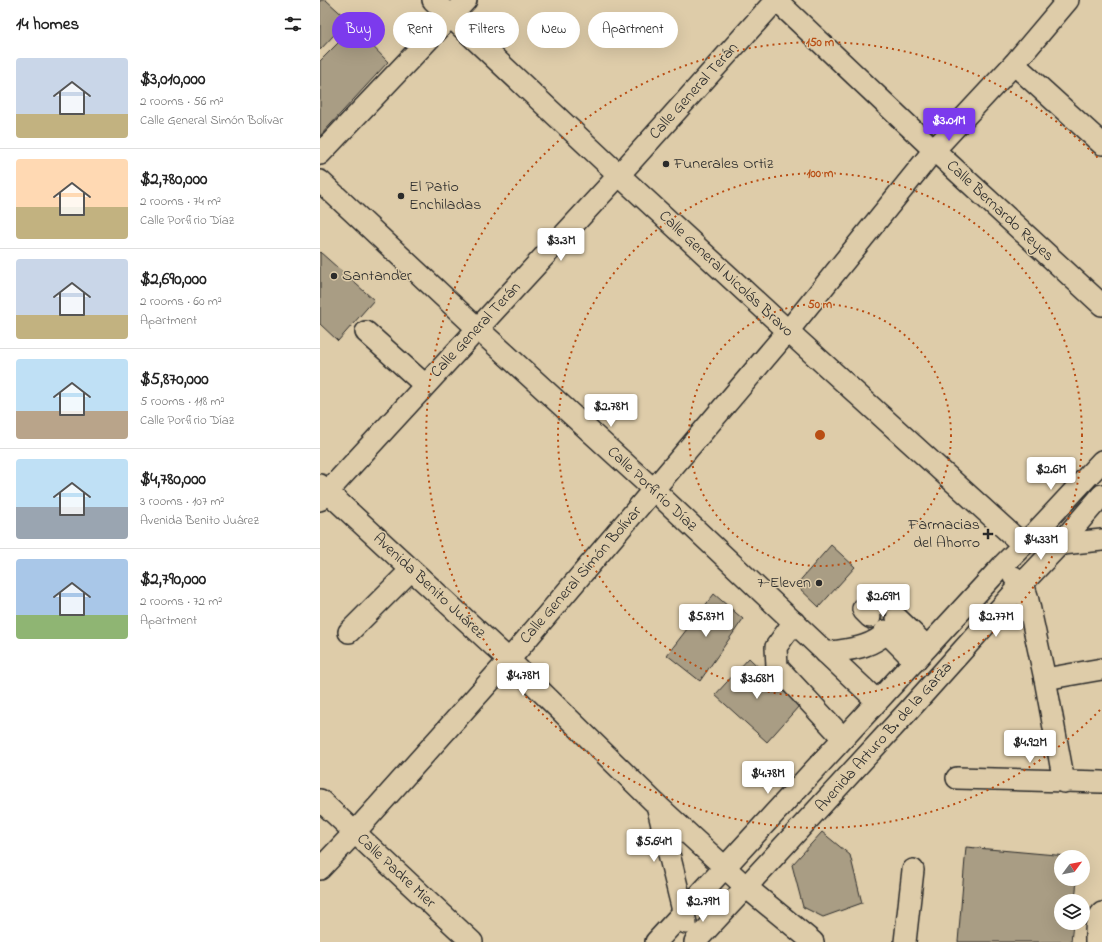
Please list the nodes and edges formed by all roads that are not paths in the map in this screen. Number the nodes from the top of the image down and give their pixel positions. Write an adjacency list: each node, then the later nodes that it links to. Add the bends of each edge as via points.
1 (433, 0): 5 (street, Calle General Nicolás Bravo)
2 (466, 0): 5 (street)
3 (776, 0): 8 (street, Calle Bernardo Reyes); 10 (street, Calle General Terán)
4 (1068, 0): 6 (street, Calle General Simón Bolívar)
5 (451, 16): 9 (street); 10 (street, Calle General Nicolás Bravo)
6 (1014, 64): 7 (street); 8 (street, Calle General Simón Bolívar)
7 (1102, 144)
8 (934, 150): 12 (street, Calle Bernardo Reyes); 14 (street, Calle General Simón Bolívar)
9 (320, 154)
10 (619, 175): 13 (street, Calle General Terán); 14 (street, Calle General Nicolás Bravo)
11 (320, 181): 13 (street, Calle Porfirio Díaz)
12 (1102, 305)
13 (477, 328): 16 (street, Calle General Terán); 18 (street, Calle Porfirio Díaz)
14 (788, 331): 18 (street, Calle General Simón Bolívar); 22 (street, Calle General Nicolás Bravo)
15 (366, 332): 16 (street)
16 (425, 386): 19 (street, Calle General Terán)
17 (1102, 461): 22 (street, Avenida Arturo B. de la Garza)
18 (654, 490): 27 (street, Calle Porfirio Díaz); 31 (street, Calle General Simón Bolívar)
19 (322, 492): 25 (street, Avenida Benito Juárez)
20 (1102, 495): 23 (street, Avenida Arturo B. de la Garza)
21 (1102, 540): 23 (street)
22 (1023, 545): 23 (street); 24 (street, Avenida Arturo B. de la Garza)
23 (1059, 545): 26 (street, Avenida Arturo B. de la Garza)
24 (1002, 566): 26 (street); 30 (street, Avenida Arturo B. de la Garza)
25 (411, 570): 28 (street); 31 (street, Avenida Benito Juárez)
26 (1022, 584): 33 (street, via 1027,596); 45 (street, Avenida Arturo B. de la Garza)
27 (794, 622): 29 (street, Calle Porfirio Díaz); 35 (street, via 776,647 777,667)
28 (349, 632)
29 (826, 652): 30 (street, via 865,646 881,639 884,621); 34 (street, Calle Porfirio Díaz)
30 (921, 654): 34 (street, Avenida Arturo B. de la Garza)
31 (509, 660): 40 (street, Avenida Benito Juárez); 41 (street, Calle General Simón Bolívar)
32 (1102, 669): 33 (street)
33 (1045, 679): 37 (street)
34 (877, 701): 35 (street, Avenida Arturo B. de la Garza)
35 (843, 738): 42 (street, Avenida Arturo B. de la Garza)
36 (957, 778): 37 (street)
37 (1064, 782): 38 (street)
38 (1102, 782)
39 (320, 800): 41 (street, Calle Padre Mier)
40 (656, 806): 42 (street, Avenida Benito Juárez); 46 (street)
41 (355, 832): 43 (street, Calle General Simón Bolívar); 48 (street, Calle Padre Mier)
42 (725, 867): 45 (street, Avenida Benito Juárez); 46 (street, Avenida Arturo B. de la Garza)
43 (320, 869)
44 (913, 870): 53 (street)
45 (746, 887): 51 (street, Avenida Arturo B. de la Garza); 52 (street, Avenida Benito Juárez)
46 (684, 912): 49 (street, Avenida Arturo B. de la Garza); 50 (street)
47 (1102, 913): 54 (street, via 1096,926)
48 (472, 942)
49 (656, 942)
50 (691, 942)
51 (695, 942)
52 (813, 942)
53 (906, 942)
54 (1096, 942)

